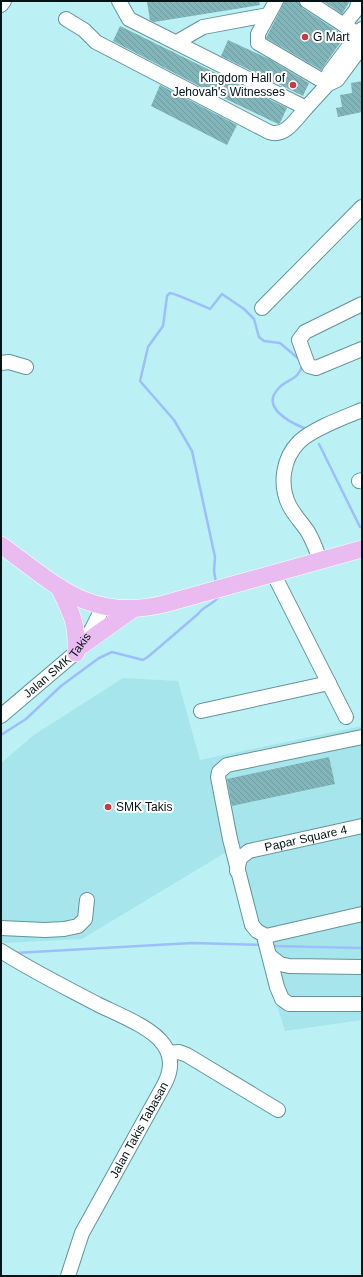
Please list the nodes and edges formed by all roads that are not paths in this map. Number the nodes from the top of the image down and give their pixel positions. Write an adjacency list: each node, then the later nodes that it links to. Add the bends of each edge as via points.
1 (4, 1): 6 (street)
2 (119, 1): 11 (street, via 129,19)
3 (276, 1): 7 (street)
4 (307, 1): 9 (street)
5 (359, 1): 9 (street, via 356,10)
6 (1, 5)
7 (268, 15): 11 (street, via 203,27); 12 (street, via 258,34 258,43)
8 (66, 19): 13 (street, via 84,30 96,42 269,132 276,134 283,131)
9 (344, 25): 10 (street)
10 (361, 36): 12 (street, via 337,80)
11 (177, 42): 13 (street)
12 (328, 84): 13 (street)
13 (306, 108)
14 (362, 207): 16 (street)
15 (362, 304): 17 (street, via 305,332 299,340 309,366 316,368)
16 (262, 308)
17 (362, 349)
18 (1, 363): 19 (street, via 9,362)
19 (26, 367)
20 (362, 410): 23 (street, via 338,419 300,441 287,461 284,475 287,501 309,534)
21 (1, 545): 25 (main road)
22 (362, 549): 23 (main road)
23 (320, 561): 24 (main road)
24 (273, 573): 27 (main road, via 164,604); 29 (street)
25 (59, 587): 26 (main road, via 81,600); 28 (main road, via 73,615)
26 (103, 607): 27 (main road); 28 (street, Jalan SMK Takis)
27 (133, 609): 28 (main road)
28 (78, 649): 31 (street, Jalan SMK Takis)
29 (329, 683): 30 (street); 32 (street)
30 (201, 711)
31 (1, 716)
32 (346, 717)
33 (362, 737): 35 (street, via 224,767 218,777)
34 (362, 826): 36 (street, Papar Square 4)
35 (230, 839): 36 (street, Papar Square 4, via 238,848); 37 (street)
36 (249, 851): 37 (street, Papar Square 4, via 240,858)
37 (237, 871): 41 (street, via 252,925)
38 (87, 900): 40 (street, via 85,919 78,926 45,930)
39 (362, 914): 41 (street)
40 (1, 928)
41 (267, 946): 43 (street, via 280,964); 45 (street)
42 (7, 955): 47 (street, via 148,1030 160,1040)
43 (294, 966): 44 (street); 45 (street, via 283,972)
44 (362, 967)
45 (277, 987): 46 (street, via 282,999 289,1004)
46 (362, 1004)
47 (169, 1053): 48 (street, via 179,1052 187,1055); 49 (street, Jalan Takis Tabasan, via 169,1076 82,1233)
48 (278, 1110)
49 (68, 1276)

